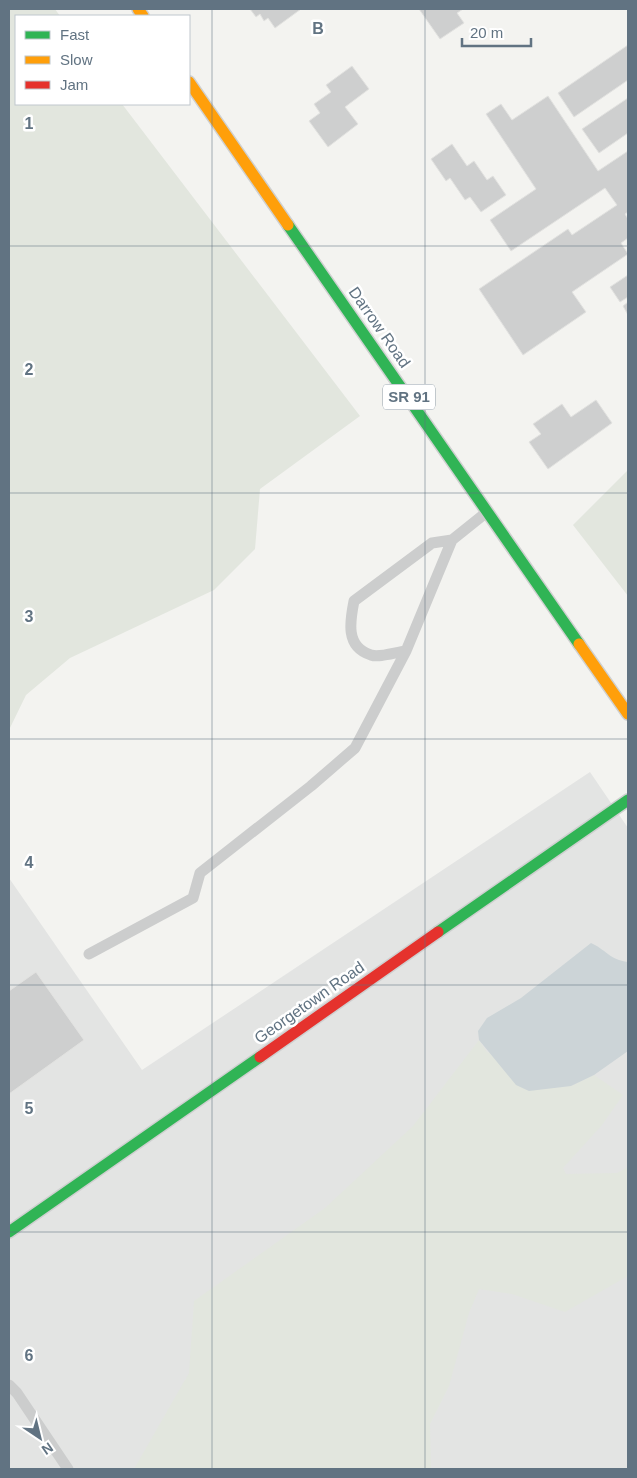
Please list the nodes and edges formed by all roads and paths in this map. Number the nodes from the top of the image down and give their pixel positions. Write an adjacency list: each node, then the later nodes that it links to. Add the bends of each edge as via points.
1 (190, 83): 2 (main road, Darrow Road / SR 91)
2 (489, 511): 3 (lane); 5 (main road, Darrow Road / SR 91)
3 (452, 540): 4 (lane); 4 (lane, via 432,544 354,601 349,628 356,646 371,656)
4 (406, 651): 7 (lane, via 354,748 200,873 193,898)
5 (628, 714)
6 (628, 800): 8 (main road, Georgetown Road)
7 (89, 954)
8 (9, 1232)
9 (9, 1385): 10 (lane, via 17,1392)
10 (68, 1469)

